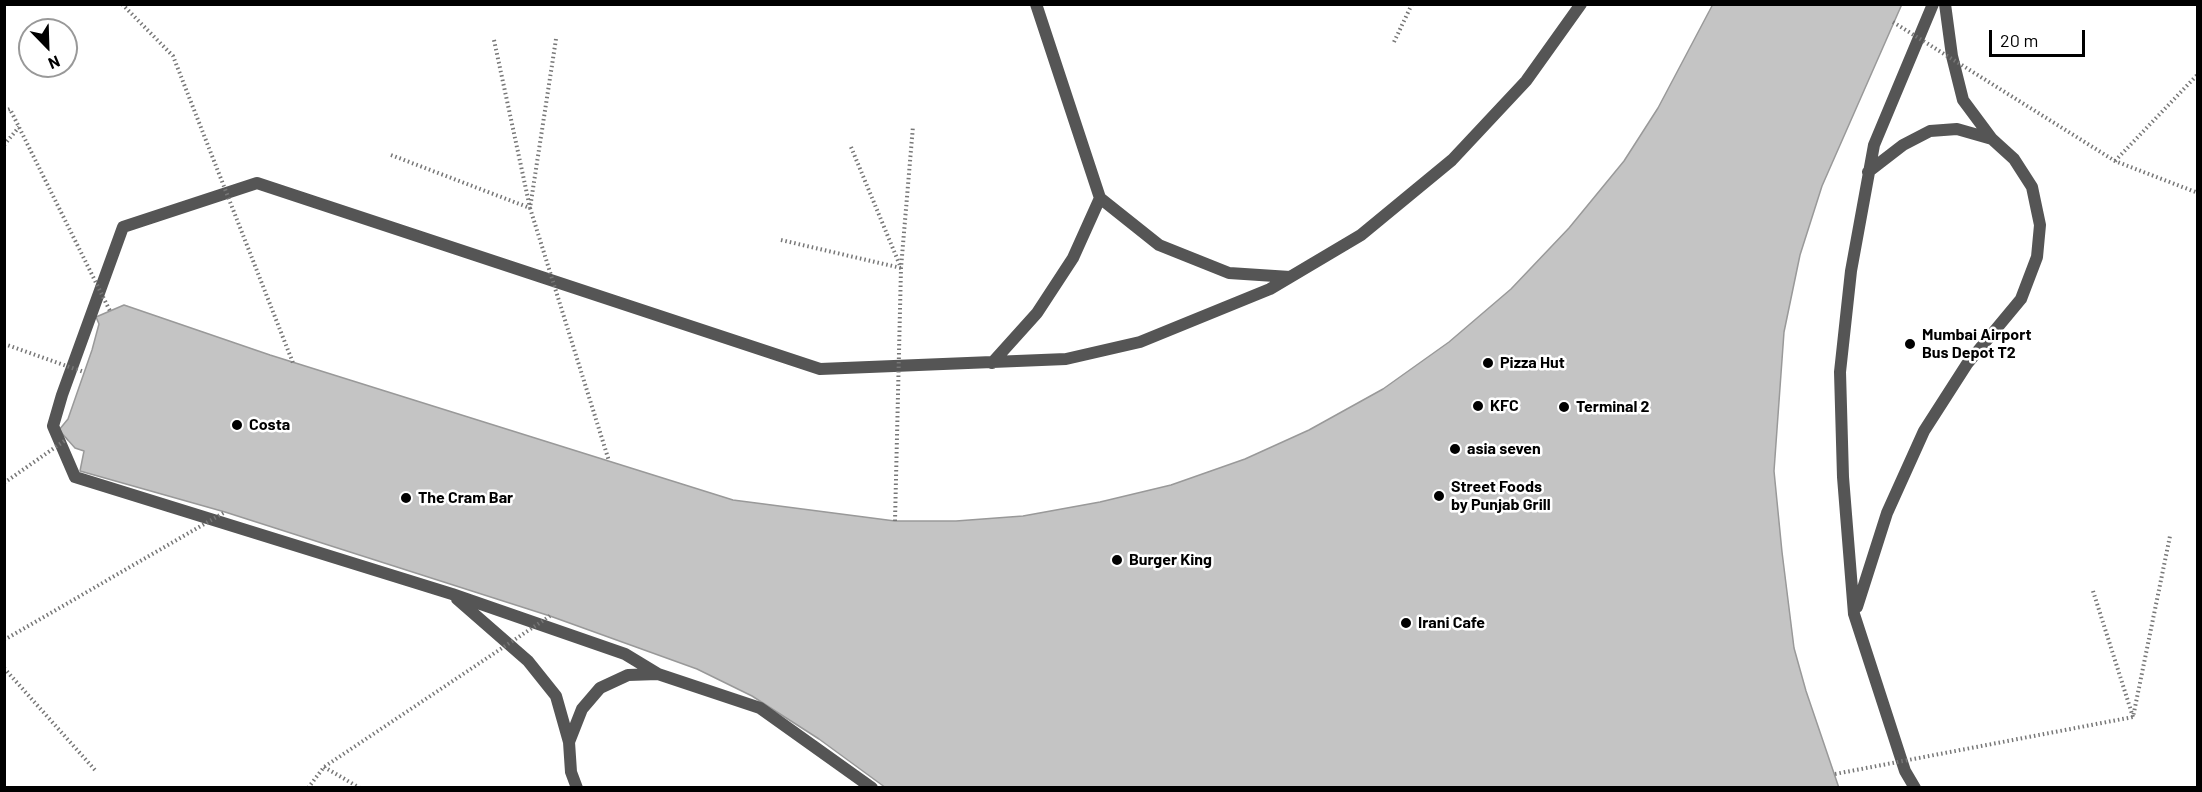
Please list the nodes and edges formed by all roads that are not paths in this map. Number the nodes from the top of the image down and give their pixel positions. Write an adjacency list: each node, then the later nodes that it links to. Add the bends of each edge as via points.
1 (1036, 4): 7 (lane)
2 (1581, 4): 8 (lane, via 1526,81 1452,160 1361,235)
3 (1933, 4): 6 (lane, via 1874,145)
4 (1945, 4): 5 (lane, via 1963,100)
5 (1992, 139): 6 (lane, via 1957,129 1930,131 1903,145); 11 (lane, via 2014,159 2032,187 2040,225 2037,257 2021,299 1967,364 1924,431 1887,513)
6 (1868, 172): 11 (lane, via 1851,271 1840,372 1843,477)
7 (1100, 198): 8 (lane, via 1159,245 1229,273); 9 (lane, via 1073,258 1037,313)
8 (1290, 277): 9 (lane, via 1270,289 1140,342 1066,359)
9 (992, 363): 10 (lane, via 820,369 257,183 123,227 53,426 75,477)
10 (452, 594): 12 (lane, via 625,654); 13 (lane, via 528,661 556,696)
11 (1854, 614): 16 (lane, via 1905,771)
12 (658, 674): 13 (lane, via 628,675 600,688 582,709); 15 (lane, via 760,708)
13 (569, 742): 14 (lane, via 571,772)
14 (577, 788)
15 (872, 788)
16 (1916, 788)

